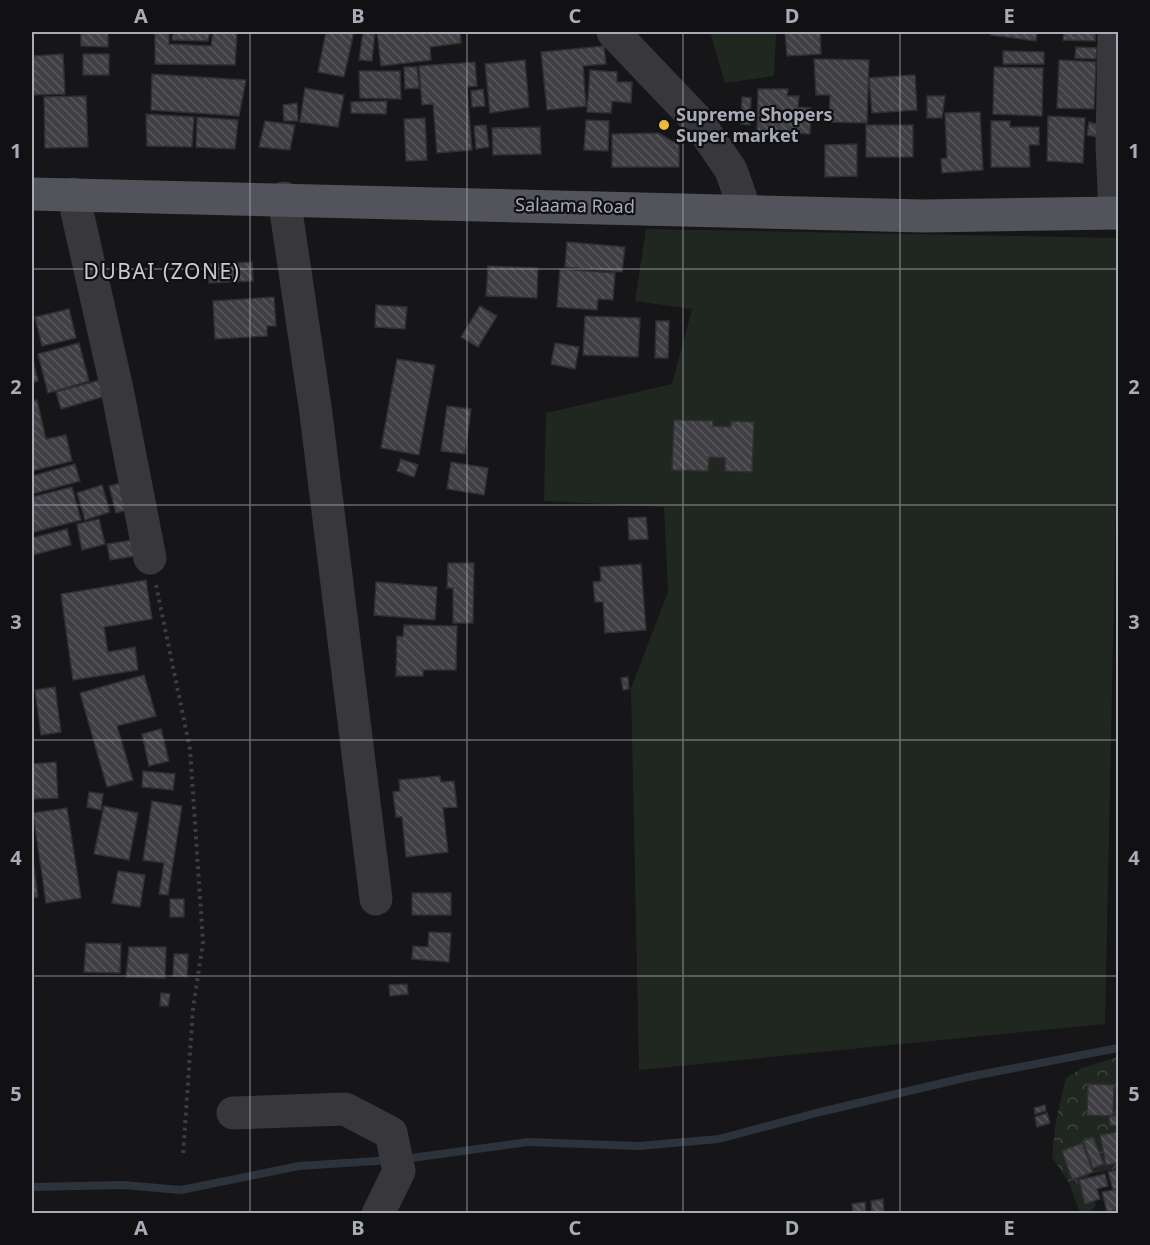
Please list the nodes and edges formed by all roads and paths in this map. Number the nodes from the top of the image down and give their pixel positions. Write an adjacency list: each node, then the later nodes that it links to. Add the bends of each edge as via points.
1 (613, 32): 6 (street, via 696,119 731,170)
2 (1114, 32): 7 (street, via 1112,144)
3 (32, 194): 4 (main road, Salaama Road)
4 (73, 194): 5 (main road, Salaama Road); 8 (street)
5 (284, 198): 6 (main road, Salaama Road); 9 (street, via 315,406)
6 (745, 210): 7 (main road, Salaama Road, via 923,216)
7 (1117, 213)
8 (150, 558): 11 (path, via 190,749 202,931)
9 (376, 899)
10 (233, 1113): 12 (street, via 345,1109 391,1133 399,1171)
11 (183, 1156)
12 (378, 1214)

